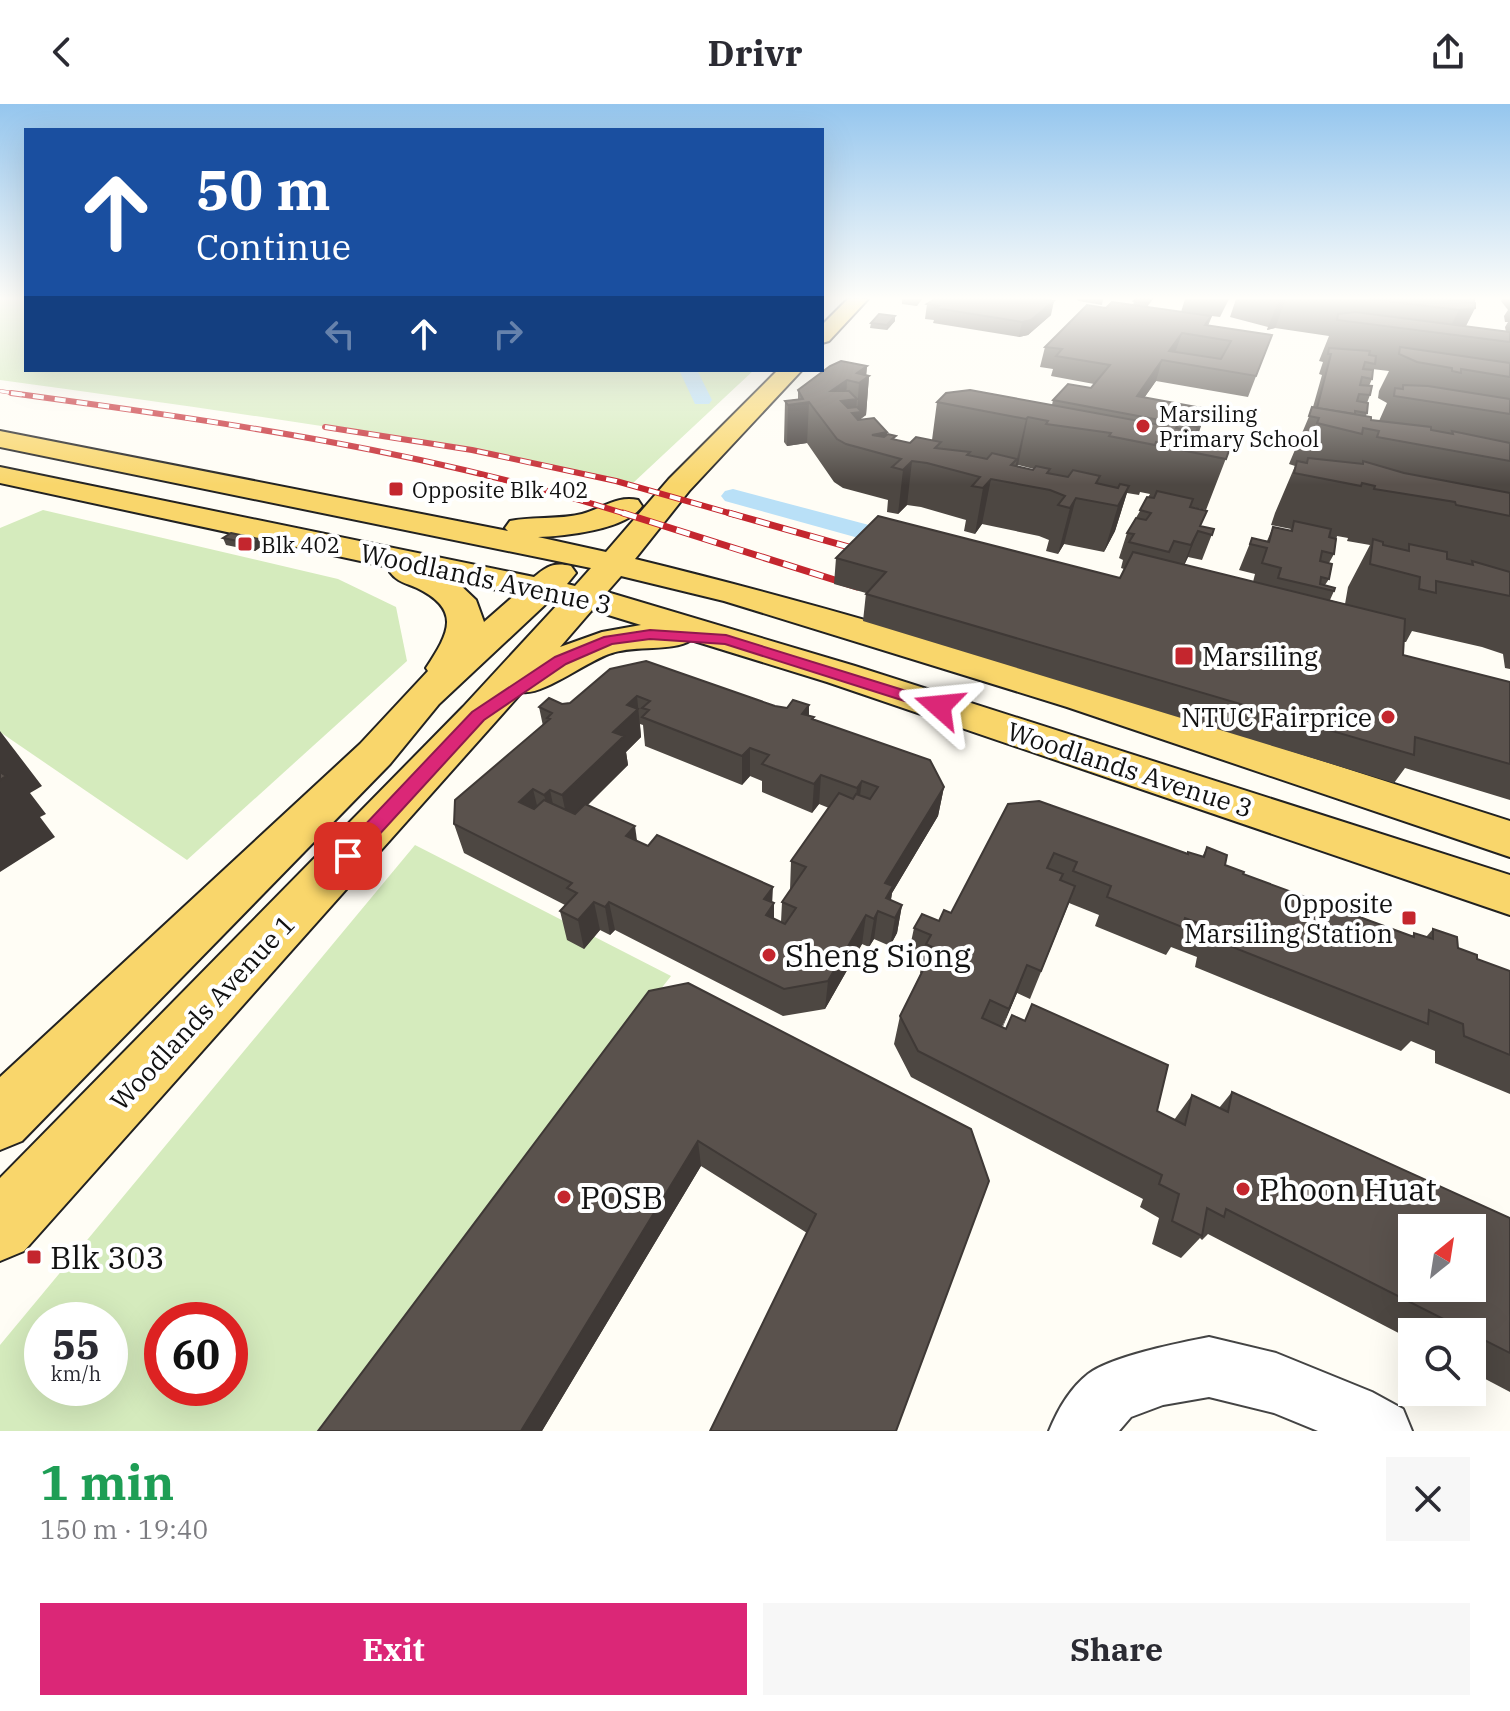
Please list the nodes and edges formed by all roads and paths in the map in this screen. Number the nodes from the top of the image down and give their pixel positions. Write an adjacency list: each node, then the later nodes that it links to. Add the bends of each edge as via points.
1 (765, 372): 5 (main road)
2 (789, 372): 6 (main road, Woodlands Avenue 1)
3 (0, 439): 7 (main road, Woodlands Avenue 3)
4 (0, 475): 8 (main road, Woodlands Avenue 3)
5 (627, 506): 7 (main road, via 590,523 555,528); 9 (main road)
6 (660, 508): 10 (main road, Woodlands Avenue 1); 12 (main road, via 661,536 676,558)
7 (391, 517): 9 (main road, Woodlands Avenue 3)
8 (316, 543): 11 (main road, Woodlands Avenue 3); 15 (main road, via 433,583 467,611 459,645)
9 (578, 555): 10 (main road, Woodlands Avenue 3); 11 (main road)
10 (614, 563): 12 (main road, Woodlands Avenue 3); 13 (main road, Woodlands Avenue 1)
11 (543, 587): 13 (main road, Woodlands Avenue 3); 15 (main road)
12 (736, 594): 17 (main road, Woodlands Avenue 3, via 1081,698)
13 (585, 597): 14 (main road, Woodlands Avenue 3); 16 (main road, Woodlands Avenue 1)
14 (726, 639): 16 (main road, via 650,634 609,640 560,660); 18 (main road, Woodlands Avenue 3)
15 (425, 695): 19 (main road, via 375,754)
16 (478, 716): 20 (main road, Woodlands Avenue 1)
17 (1510, 839)
18 (1510, 895)
19 (0, 1119)
20 (0, 1227)
21 (1080, 1431): 22 (street, via 1110,1395 1163,1375 1209,1367 1276,1383)
22 (1381, 1431)

